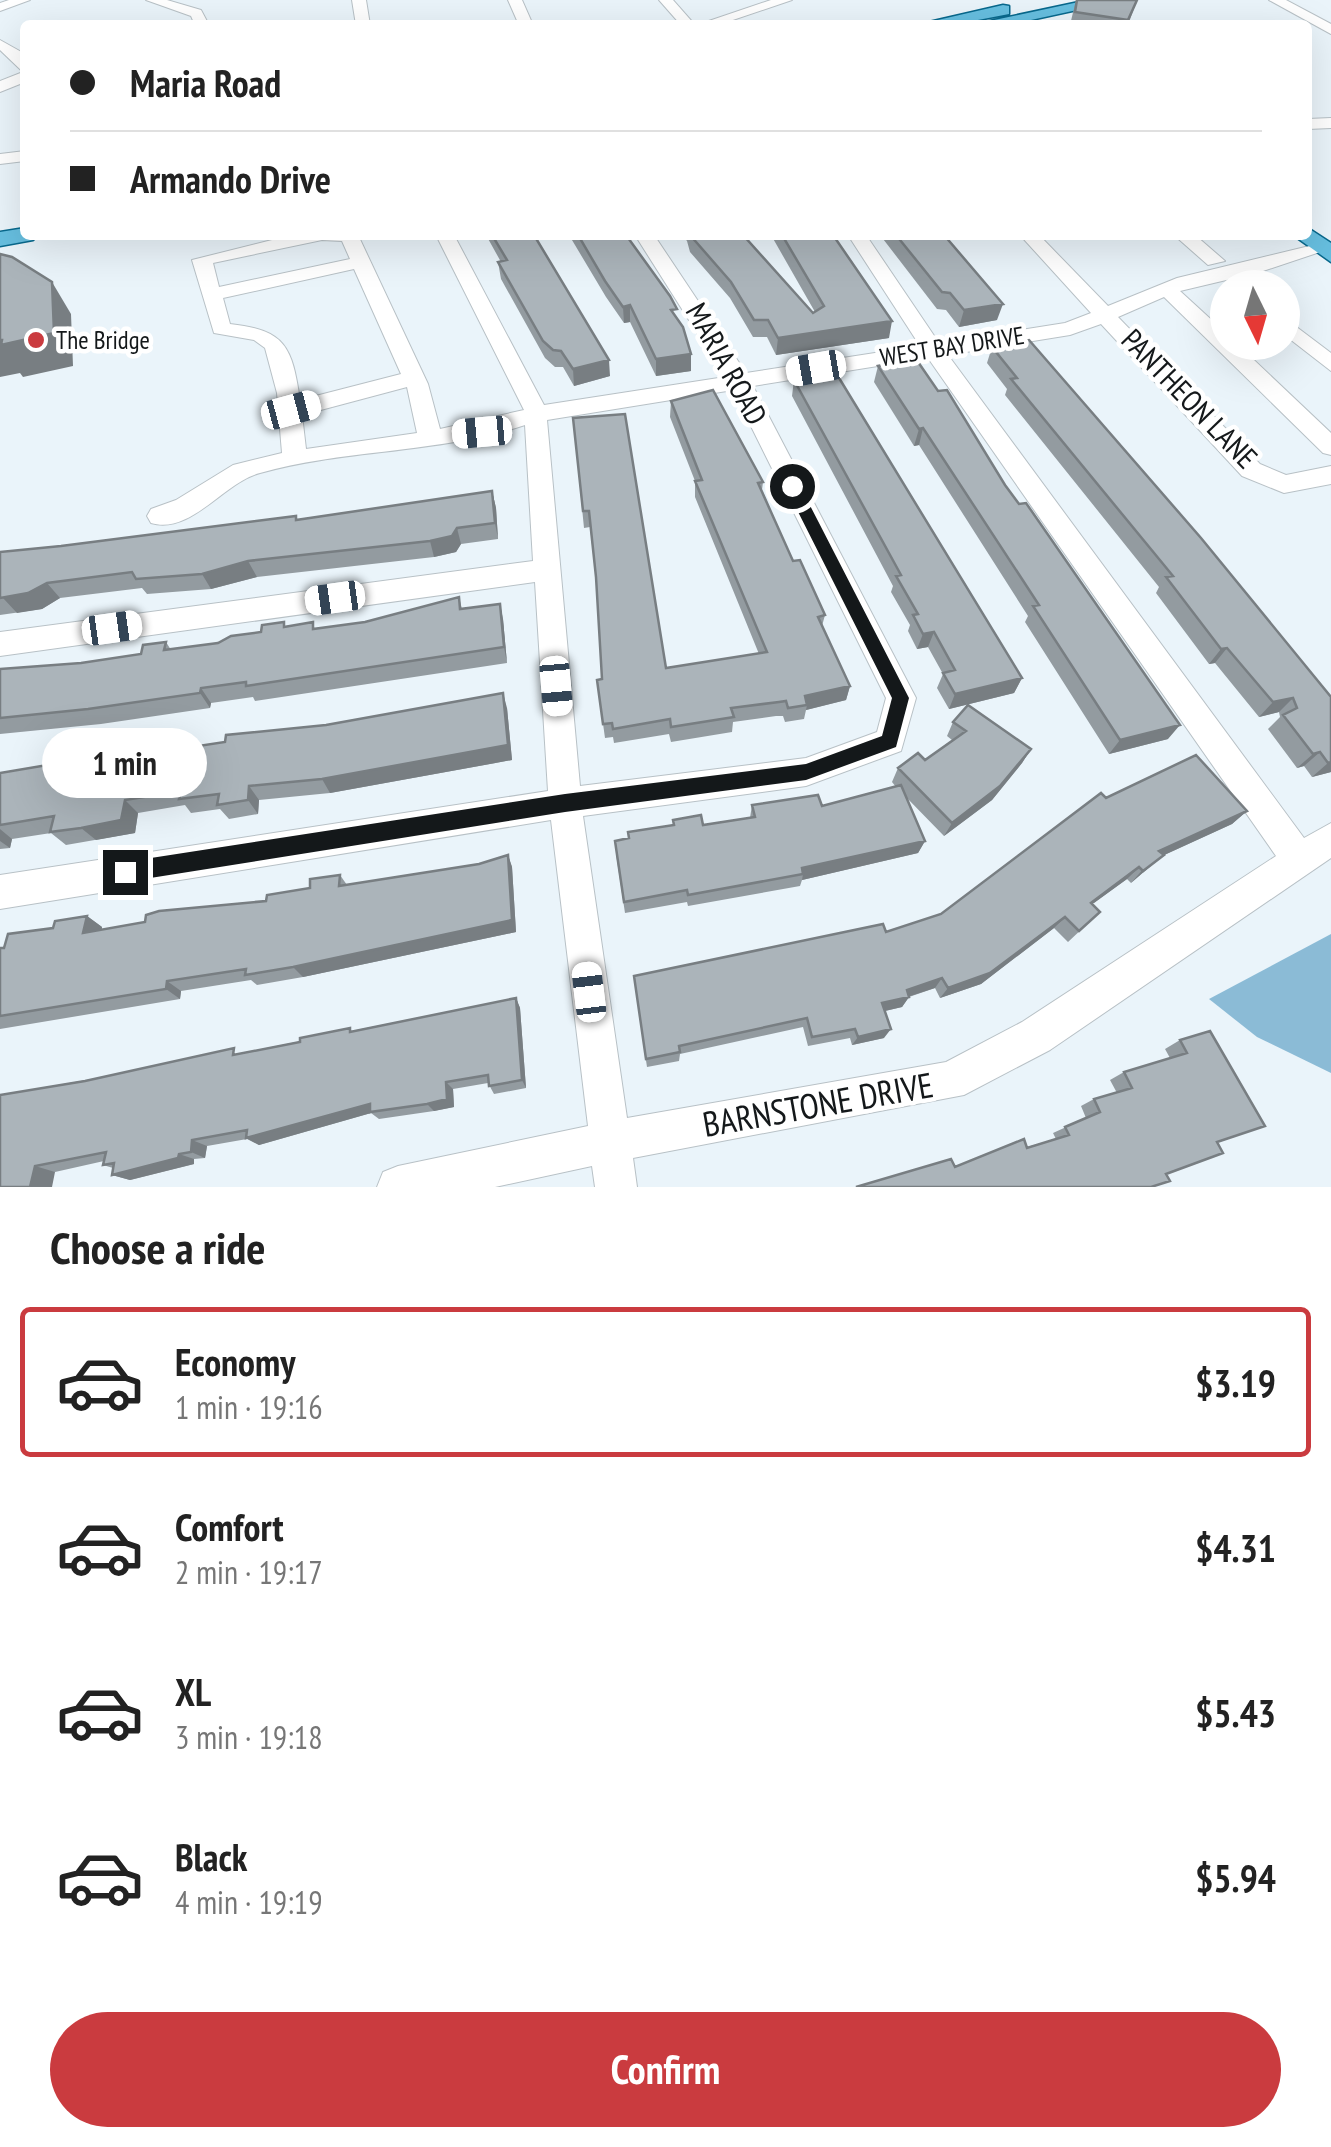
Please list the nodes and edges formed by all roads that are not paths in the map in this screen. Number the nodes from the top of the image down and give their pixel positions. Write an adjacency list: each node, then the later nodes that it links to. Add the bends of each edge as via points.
1 (23, 0): 8 (street)
2 (153, 0): 10 (street, via 196,13)
3 (666, 0): 11 (street)
4 (785, 0): 12 (street)
5 (1058, 0): 9 (main road)
6 (1115, 0): 9 (main road)
7 (1276, 0): 14 (street)
8 (0, 7)
9 (1006, 14): 13 (main road)
10 (200, 20)
11 (684, 20)
12 (720, 20)
13 (962, 20)
14 (1331, 30)
15 (295, 240): 27 (street, via 202,260)
16 (350, 240): 23 (street)
17 (448, 240): 35 (street)
18 (648, 240): 33 (street, MARIA ROAD)
19 (859, 240): 30 (street)
20 (1034, 240): 28 (street, PANTHEON LANE)
21 (1190, 240): 24 (street)
22 (1321, 245): 24 (street, WEST BAY DRIVE, via 1304,257)
23 (361, 262): 27 (street); 32 (street)
24 (1221, 267): 25 (street); 26 (street, WEST BAY DRIVE)
25 (1224, 270)
26 (1176, 286): 28 (street, WEST BAY DRIVE); 37 (street)
27 (211, 295): 34 (street, via 221,329 256,334 277,348)
28 (1108, 314): 30 (street, WEST BAY DRIVE, via 1070,329); 39 (street, PANTHEON LANE, via 1251,470 1284,484)
29 (1300, 337): 31 (street)
30 (932, 348): 33 (street, WEST BAY DRIVE); 45 (street)
31 (1331, 364)
32 (414, 378): 34 (street); 36 (street)
33 (738, 380): 35 (street, WEST BAY DRIVE); 43 (street, MARIA ROAD, via 900,698 890,741 806,772)
34 (291, 410): 38 (street)
35 (535, 414): 36 (street, WEST BAY DRIVE, via 482,432); 41 (street)
36 (430, 436): 38 (street, WEST BAY DRIVE)
37 (1331, 447)
38 (294, 458): 40 (street, WEST BAY DRIVE, via 239,470 189,507)
39 (1331, 475)
40 (160, 516)
41 (546, 570): 42 (street); 43 (street)
42 (0, 644)
43 (565, 803): 46 (street); 47 (street)
44 (1331, 838): 45 (street, BARNSTONE DRIVE)
45 (1298, 858): 47 (street, BARNSTONE DRIVE, via 1036,1036 950,1081)
46 (0, 892)
47 (608, 1142): 48 (street, BARNSTONE DRIVE); 49 (street)
48 (398, 1187)
49 (616, 1187)

